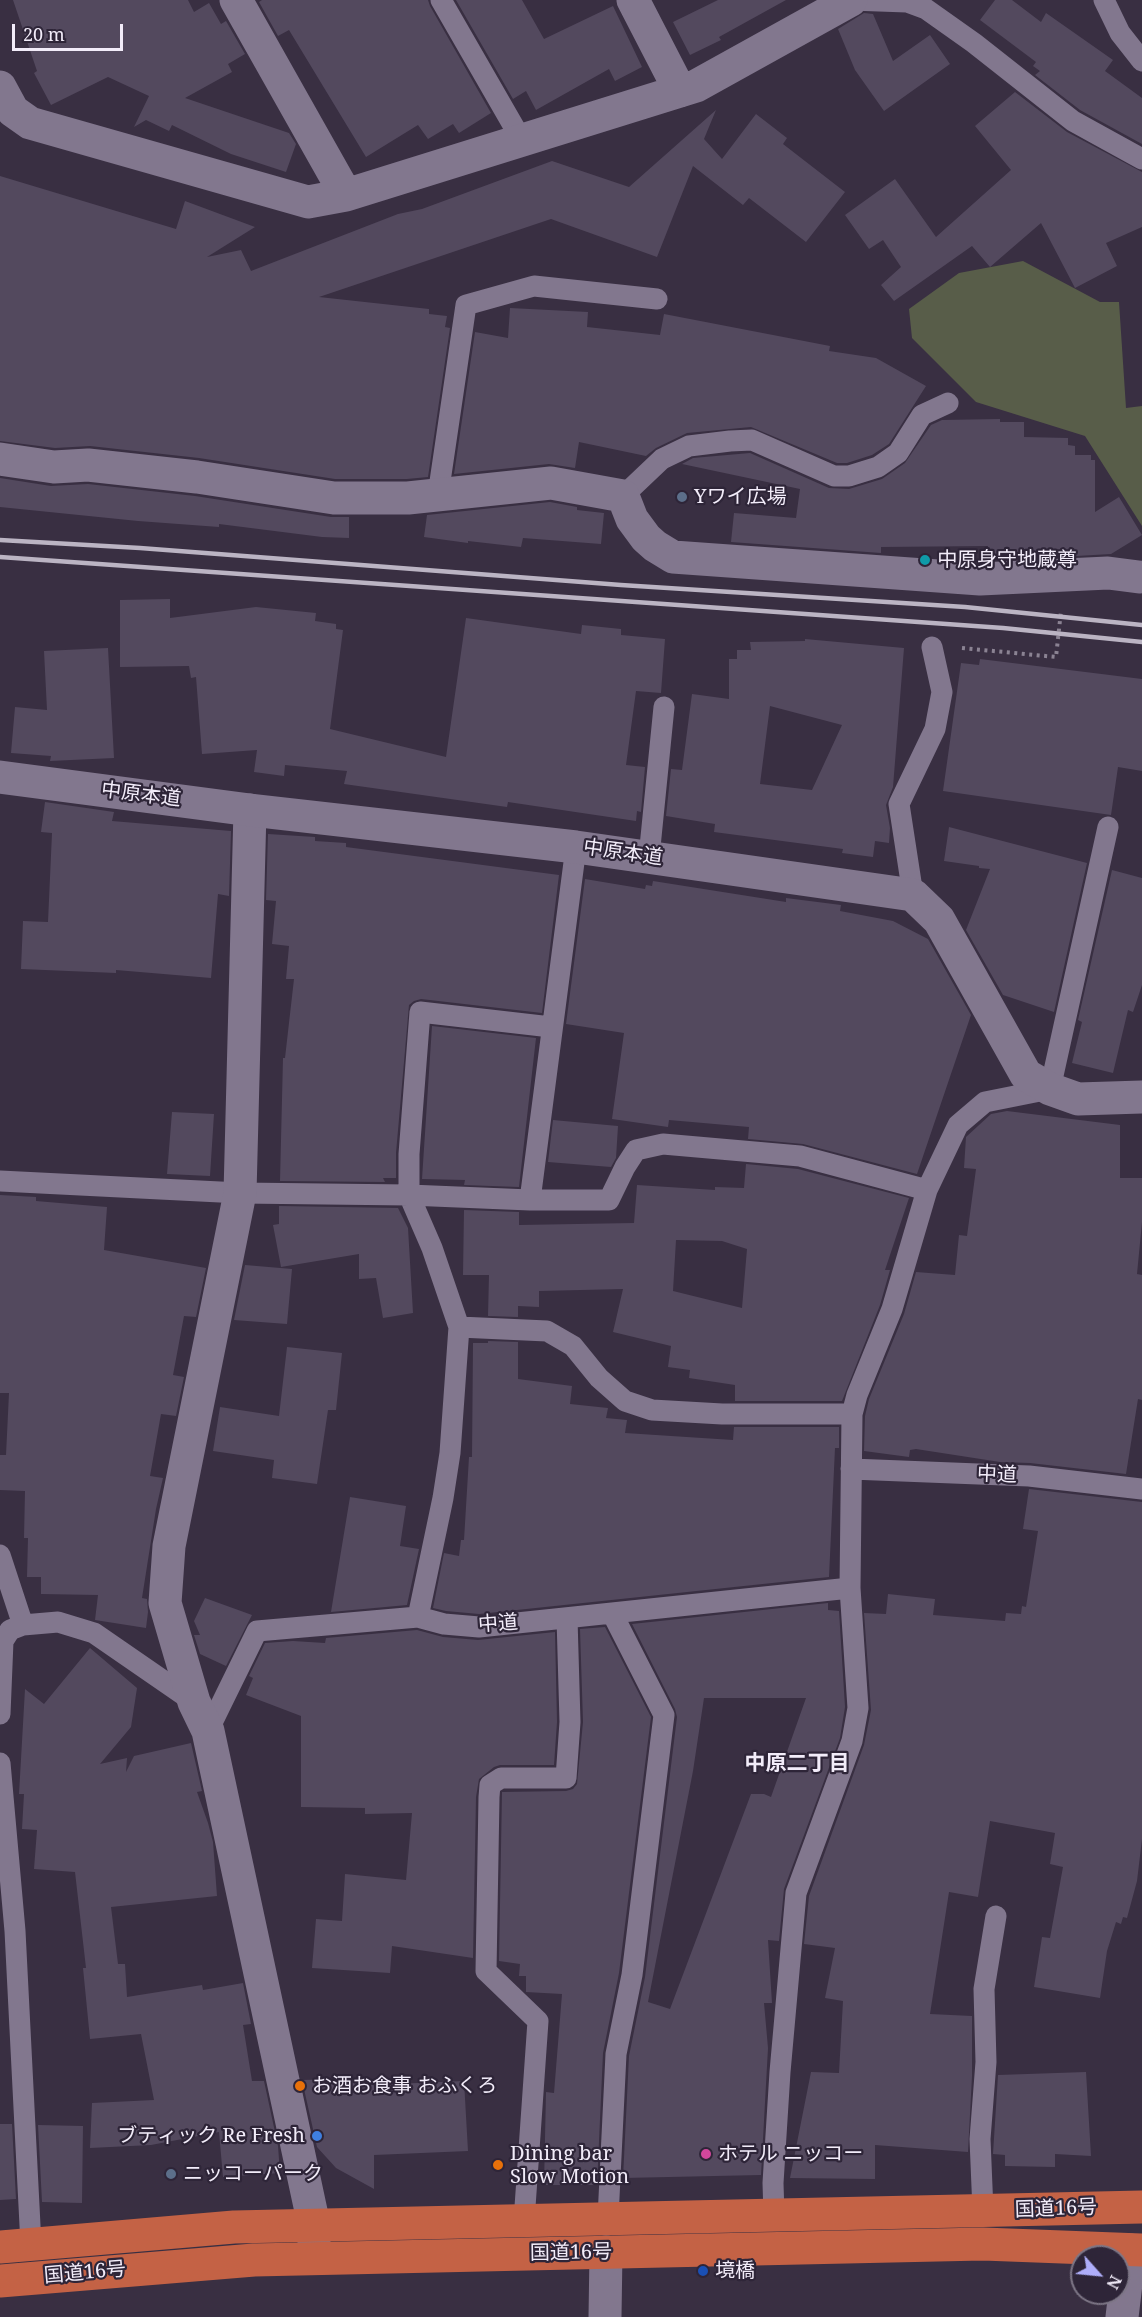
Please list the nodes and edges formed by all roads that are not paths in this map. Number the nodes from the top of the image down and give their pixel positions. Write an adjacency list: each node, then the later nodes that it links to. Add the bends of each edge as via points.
1 (236, 0): 11 (street)
2 (441, 0): 9 (lane)
3 (633, 0): 8 (street)
4 (851, 0): 8 (street, via 696,86); 10 (lane, via 907,2 926,9 1072,121)
5 (1104, 0): 6 (lane, via 1119,33)
6 (1142, 61)
7 (0, 87): 11 (street, via 14,111 30,123 308,202)
8 (680, 91): 9 (street)
9 (521, 139): 11 (street)
10 (1142, 159)
11 (346, 195)
12 (657, 298): 15 (lane, via 534,286 466,305)
13 (948, 403): 16 (lane, via 922,415 898,453 878,467 849,476 834,476 752,440 730,441 689,446 662,459)
14 (0, 459): 15 (street, via 54,467 88,465 197,477 334,498)
15 (438, 495): 16 (street, via 552,483)
16 (623, 496): 17 (street, via 632,519 646,538 673,557 959,578 1108,573)
17 (1141, 578)
18 (932, 647): 25 (lane, via 942,692 935,729 899,804)
19 (664, 707): 24 (lane)
20 (0, 777): 21 (street, 中原本道)
21 (250, 810): 23 (street, 中原本道); 31 (street)
22 (1108, 827): 27 (lane)
23 (576, 846): 24 (street, 中原本道); 26 (lane)
24 (649, 857): 25 (street, 中原本道)
25 (913, 895): 27 (street, via 939,920 1026,1075)
26 (551, 1027): 32 (lane, via 420,1012); 33 (lane)
27 (1050, 1089): 28 (street, via 1078,1099); 30 (lane, via 985,1102 958,1125)
28 (1142, 1097)
29 (0, 1180): 31 (lane)
30 (927, 1190): 33 (lane, via 800,1156 663,1144 636,1150 609,1200); 35 (lane, via 891,1309)
31 (240, 1193): 32 (lane); 44 (street, via 166,1567 165,1603)
32 (408, 1195): 33 (lane); 34 (lane, via 432,1248)
33 (530, 1200)
34 (459, 1327): 35 (lane, via 547,1331 573,1346 599,1378 625,1401 652,1410); 41 (lane, via 450,1453)
35 (852, 1414): 36 (lane)
36 (851, 1469): 37 (lane, 中道, via 1029,1476); 39 (lane)
37 (1142, 1489)
38 (0, 1555): 43 (lane)
39 (850, 1588): 40 (lane, 中道); 51 (lane, via 858,1708 852,1741 796,1893 780,2072)
40 (612, 1613): 42 (lane, 中道); 52 (lane, via 664,1715 632,1975 616,2054)
41 (418, 1617): 42 (lane, 中道, via 479,1627); 46 (lane, 中道, via 257,1631)
42 (567, 1618): 53 (lane, via 570,1722 566,1778 501,1778 490,1785 489,1797 486,1971 538,2022)
43 (23, 1625): 44 (lane, via 58,1622 94,1633); 45 (lane, via 10,1630 3,1641)
44 (194, 1702): 46 (street)
45 (0, 1714)
46 (208, 1731): 54 (street)
47 (0, 1763): 55 (lane, via 15,1931)
48 (996, 1917): 50 (lane, via 984,1989 986,2062 980,2139)
49 (1142, 2207): 50 (highway, 国道16号)
50 (983, 2211): 51 (highway, 国道16号)
51 (774, 2215): 52 (highway, 国道16号)
52 (608, 2218): 53 (highway, 国道16号)
53 (524, 2221): 54 (highway, 国道16号)
54 (314, 2225): 55 (highway, 国道16号, via 234,2227); 58 (street)
55 (15, 2246)
56 (1136, 2250): 57 (highway, 国道16号, via 983,2244); 61 (street)
57 (606, 2252): 58 (highway, 国道16号); 60 (street)
58 (314, 2259): 59 (highway, 国道16号, via 236,2260)
59 (0, 2281)
60 (605, 2317)
61 (1122, 2317)

